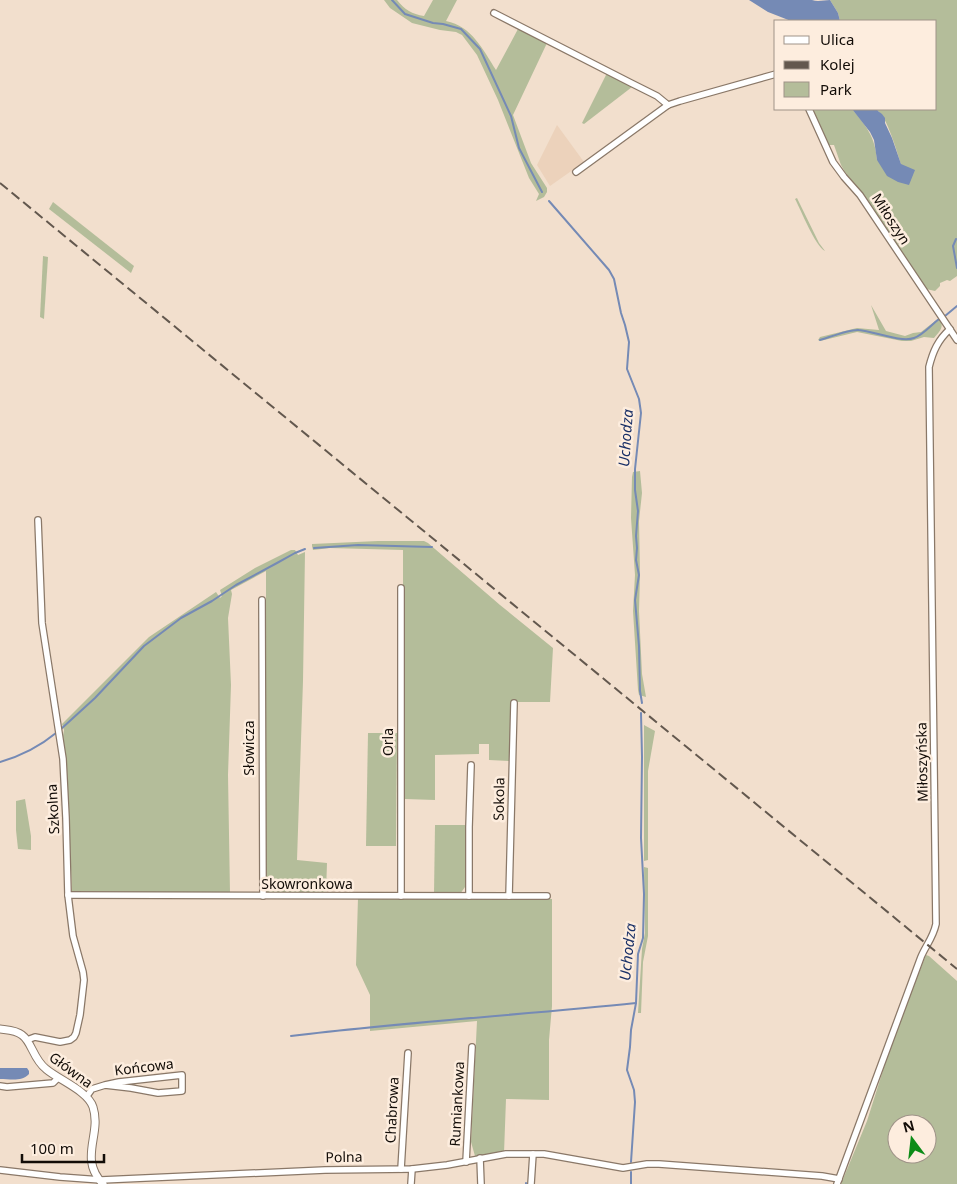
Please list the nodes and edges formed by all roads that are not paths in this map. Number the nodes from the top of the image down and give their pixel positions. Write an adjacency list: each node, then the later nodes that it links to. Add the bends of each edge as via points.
1 (494, 13): 3 (street, via 657,96)
2 (774, 75): 3 (street)
3 (668, 105): 5 (street)
4 (809, 110): 6 (street, Miłoszyn, via 833,162 860,195)
5 (576, 172)
6 (950, 328): 7 (street, Miłoszyn); 34 (street, Miłoszyńska, via 936,344 929,367 936,924 920,957)
7 (957, 340)
8 (38, 520): 13 (street, Szkolna, via 42,623 63,759)
9 (400, 588): 15 (street, Orla)
10 (262, 600): 14 (street, Słowicza)
11 (514, 703): 17 (street, Sokola)
12 (471, 766): 16 (street)
13 (68, 895): 14 (street, Skowronkowa); 20 (street, Szkolna, via 73,936 84,980 76,1033 70,1040 60,1042 35,1037)
14 (263, 896): 15 (street, Skowronkowa)
15 (400, 896): 16 (street, Skowronkowa)
16 (469, 896): 17 (street, Skowronkowa)
17 (509, 896): 18 (street, Skowronkowa)
18 (546, 896)
19 (0, 1029): 20 (street, via 17,1032)
20 (27, 1040): 23 (street, Główna, via 38,1062)
21 (472, 1047): 29 (street, Rumiankowa)
22 (408, 1053): 30 (street, Chabrowa)
23 (58, 1078): 25 (street, via 53,1083); 26 (street, Główna)
24 (105, 1085): 24 (street, Końcowa, via 158,1094 182,1091 182,1075); 26 (street, Końcowa, via 92,1089)
25 (0, 1086)
26 (87, 1096): 33 (street, Główna, via 95,1114 91,1162)
27 (533, 1154): 28 (street, Polna); 34 (street, Polna, via 624,1168 658,1164 822,1176); 37 (street)
28 (480, 1158): 29 (street, Polna); 36 (street)
29 (466, 1162): 31 (street, Polna)
30 (401, 1169): 31 (street, Polna); 33 (street, Polna)
31 (412, 1169): 35 (street)
32 (0, 1170): 33 (street, Polna)
33 (101, 1182)
34 (838, 1182)
35 (412, 1184)
36 (481, 1184)
37 (531, 1184)

